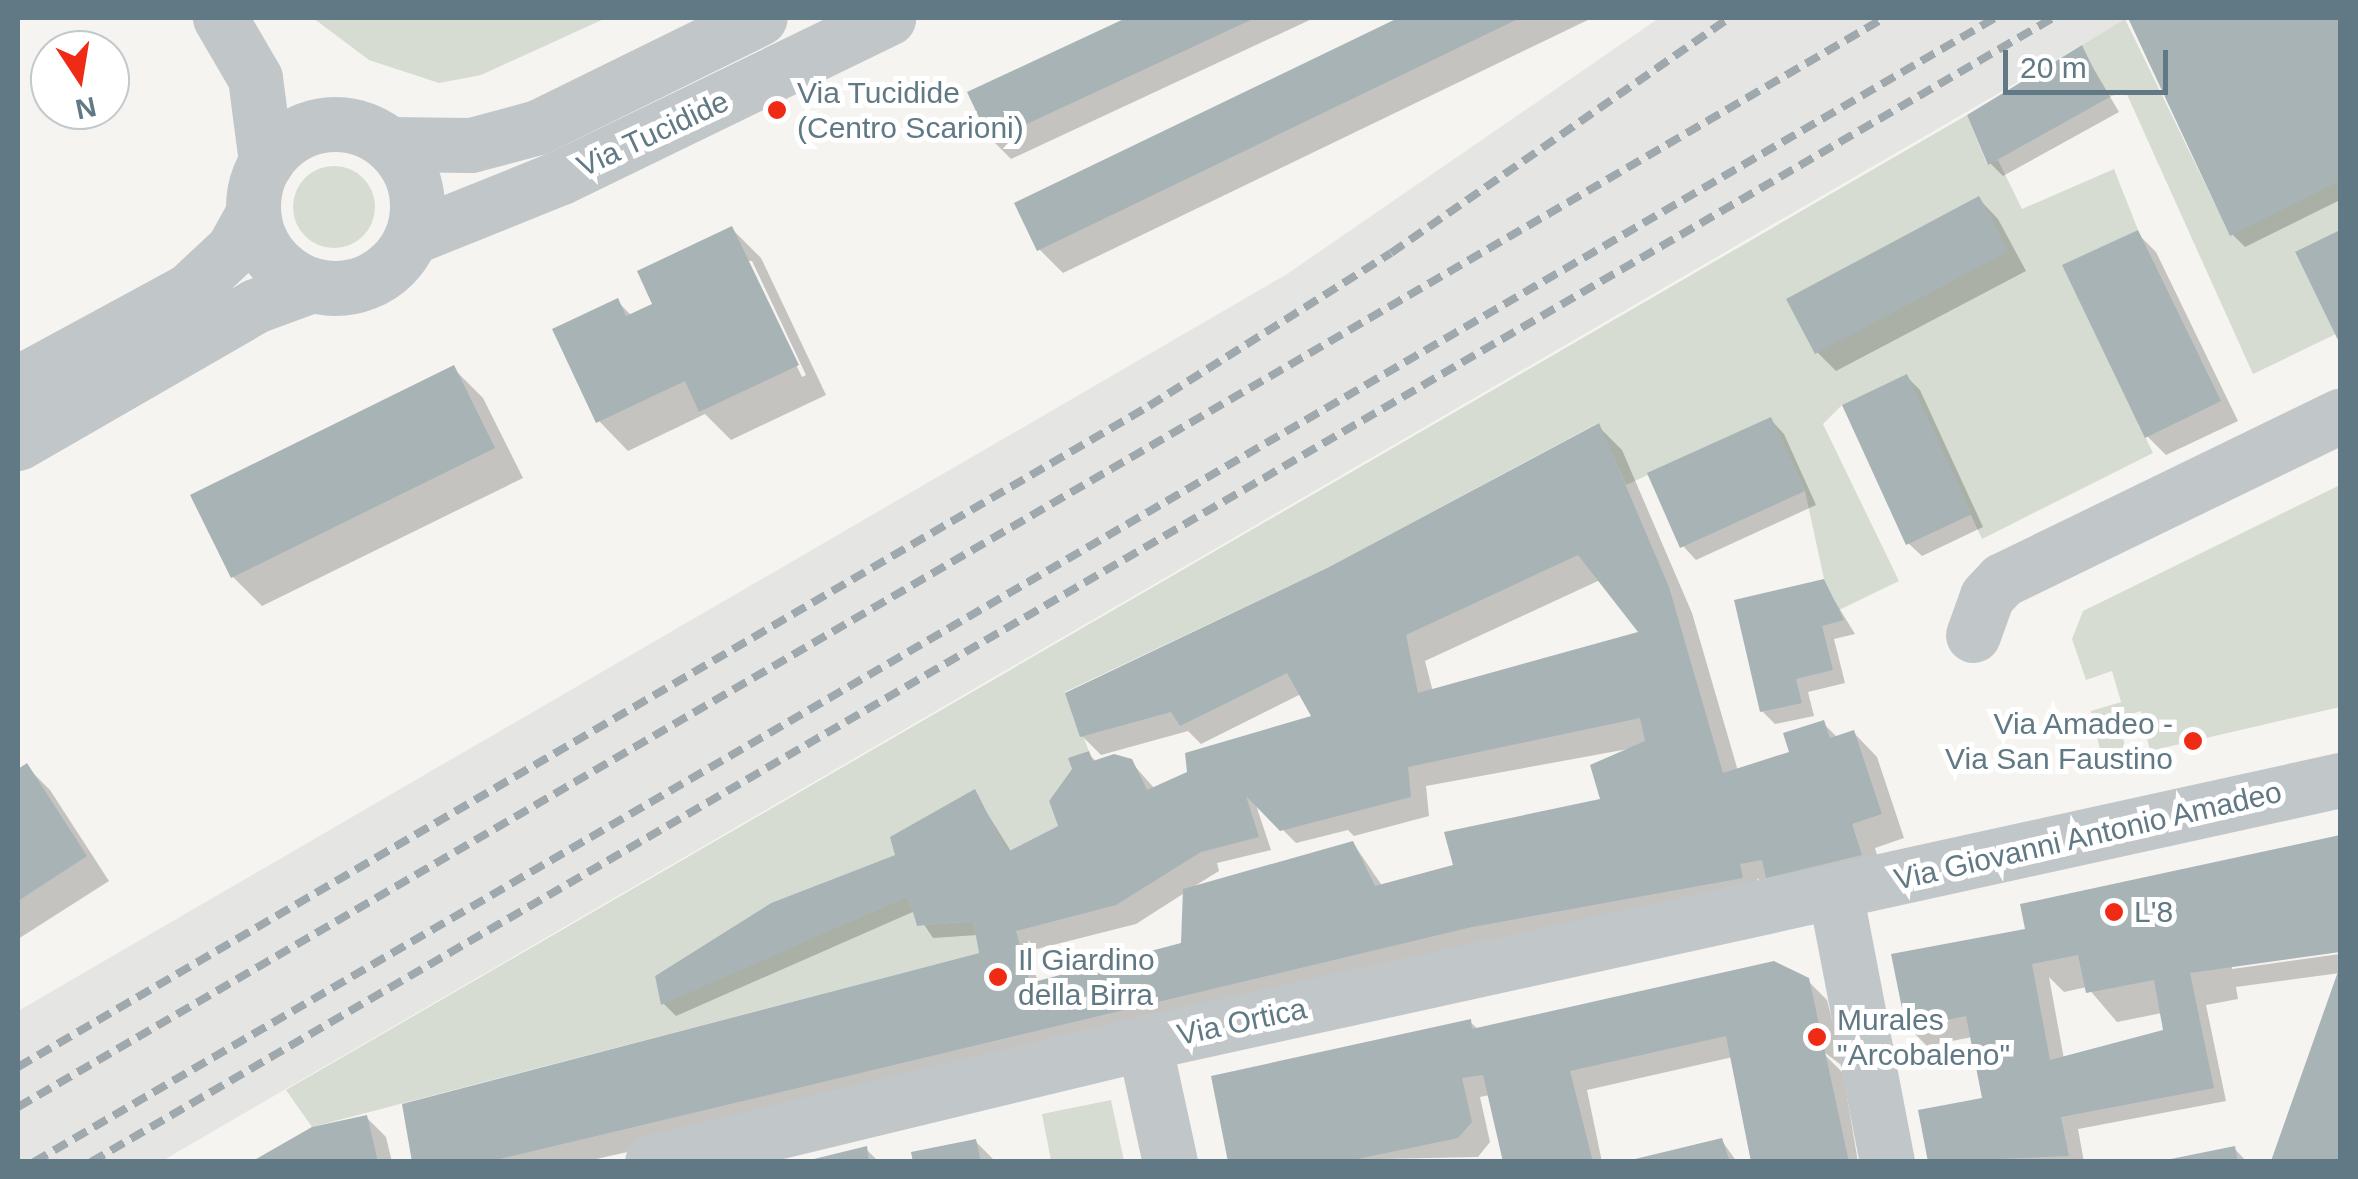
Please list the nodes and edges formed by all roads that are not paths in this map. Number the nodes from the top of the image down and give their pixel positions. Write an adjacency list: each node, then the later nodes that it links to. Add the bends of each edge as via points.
1 (220, 18): 4 (street)
2 (760, 18): 6 (street, Via Tucidide, via 538,127 471,145)
3 (888, 18): 8 (street, Via Tucidide, via 559,178)
4 (255, 78): 5 (street, Via Tucidide); 7 (street)
5 (330, 124): 6 (street, Via Tucidide, via 362,129); 7 (street, via 290,138)
6 (390, 144): 8 (street, via 416,188)
7 (259, 187): 9 (street, via 268,254); 10 (street, via 233,249 189,290)
8 (412, 237): 9 (street, Via Tucidide, via 395,263 371,280)
9 (312, 285): 12 (street, Via Tucidide, via 255,306)
10 (18, 383)
11 (2340, 416): 13 (street, via 2002,580 1987,596)
12 (18, 442)
13 (1973, 635)
14 (2340, 780): 15 (street, Via Giovanni Antonio Amadeo)
15 (1835, 892): 16 (street, Via Ortica); 19 (street)
16 (1144, 1043): 17 (street, Via Ortica); 18 (street)
17 (652, 1162)
18 (1170, 1162)
19 (1887, 1162)

